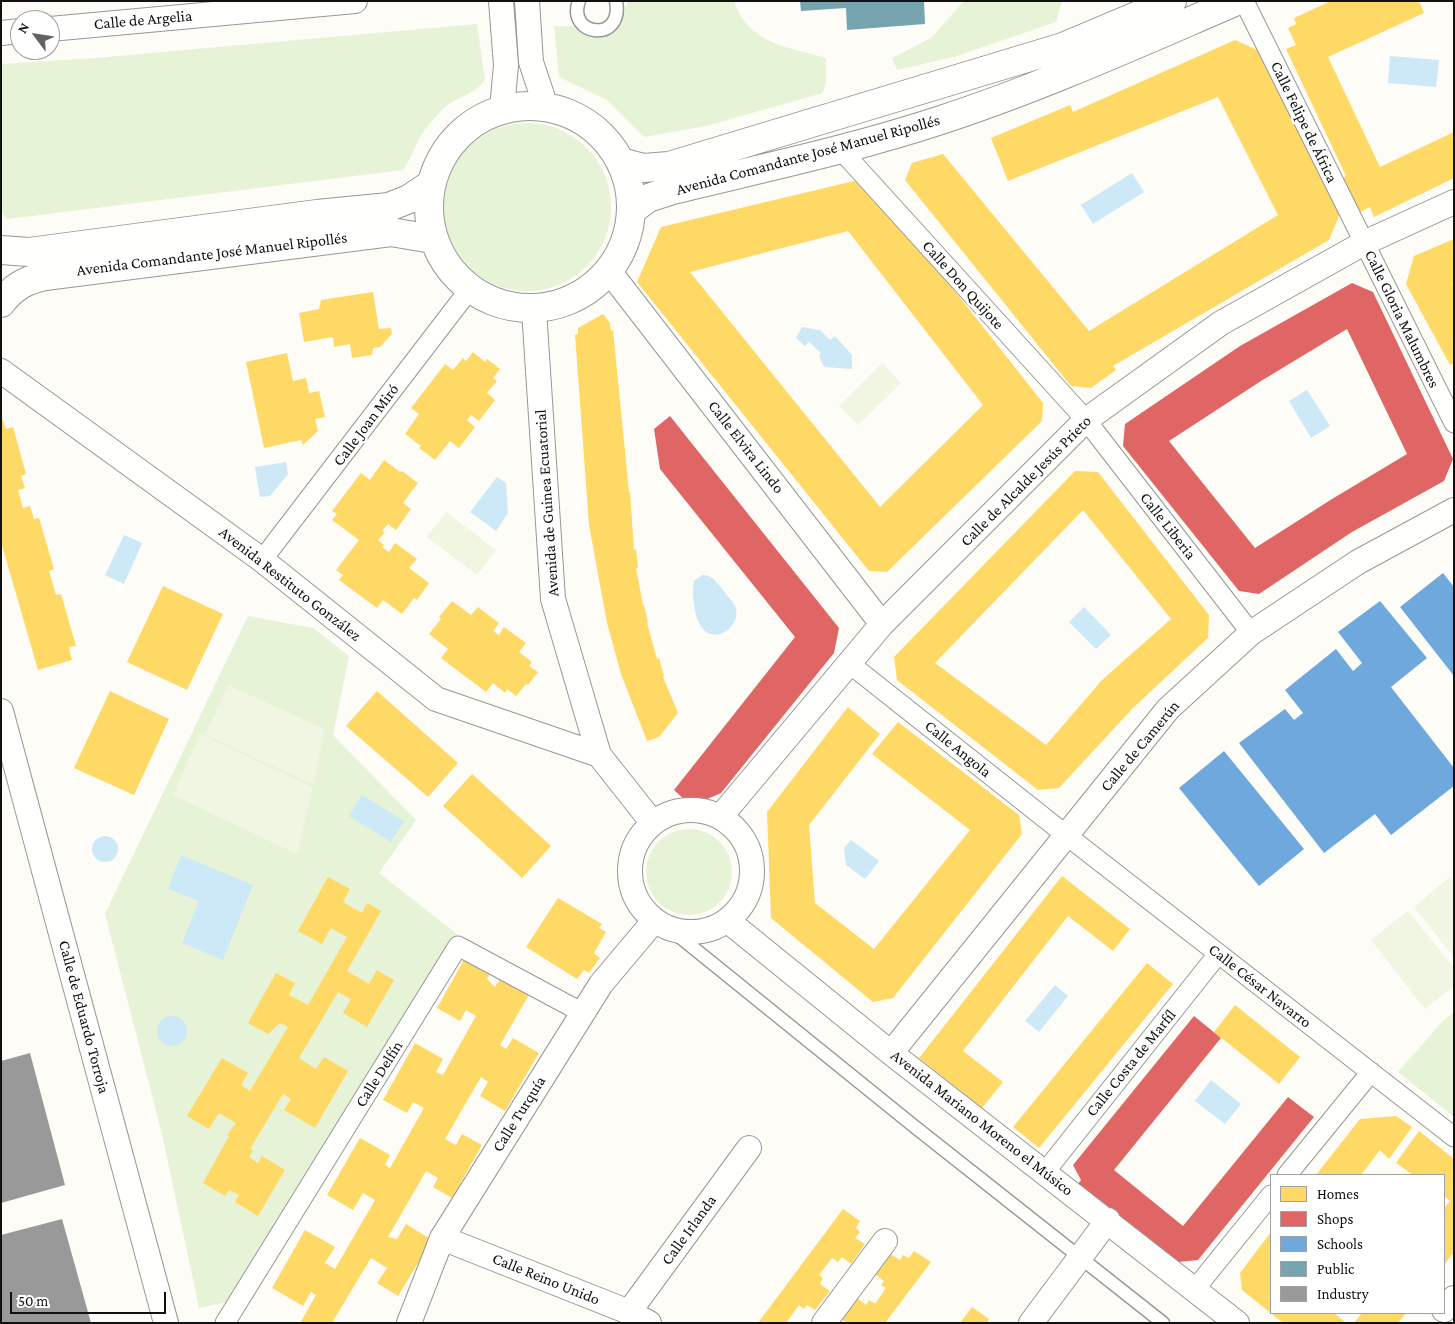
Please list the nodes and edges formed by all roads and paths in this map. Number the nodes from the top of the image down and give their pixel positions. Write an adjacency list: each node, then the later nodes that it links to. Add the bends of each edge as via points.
1 (355, 1): 9 (street, Calle de Argelia)
2 (501, 1): 11 (street, via 506,65)
3 (527, 1): 10 (street, via 530,62)
4 (579, 1): 5 (lane, via 576,11 580,21 596,31 613,24 617,15)
5 (616, 1)
6 (1172, 1): 13 (street, Avenida Comandante José Manuel Ripollés, via 1063,47 669,166 643,168)
7 (1237, 1): 12 (street, Avenida Comandante José Manuel Ripollés, via 1052,80 941,120)
8 (1244, 1): 18 (street, Calle Felipe de África)
9 (60, 28)
10 (546, 107): 11 (street); 13 (street, via 570,114 592,127)
11 (502, 109): 14 (street, via 477,120 456,137 440,159)
12 (841, 150): 16 (street, Avenida Comandante José Manuel Ripollés, via 673,190 648,198); 25 (street, Calle Don Quijote)
13 (621, 162): 16 (street, via 630,188)
14 (430, 185): 17 (street, via 428,212); 19 (street, Avenida Comandante José Manuel Ripollés, via 389,207 28,252)
15 (1454, 202): 18 (street, Calle de Alcalde Jesús Prieto)
16 (632, 210): 20 (street, via 625,242)
17 (432, 239): 21 (street, via 446,267); 22 (street, Avenida Comandante José Manuel Ripollés, via 391,232 45,276 20,284)
18 (1364, 243): 25 (street, Calle de Alcalde Jesús Prieto, via 1221,323); 26 (street, Calle Gloria Malumbres)
19 (1, 250)
20 (609, 271): 23 (street, via 588,291 562,304); 29 (street, Calle Elvira Lindo)
21 (469, 290): 23 (street, via 500,306); 28 (street, Calle Joan Miró)
22 (1, 303)
23 (534, 310): 33 (street, Avenida de Guinea Ecuatorial, via 553,599)
24 (1, 371): 28 (street, Avenida Restituto González)
25 (1086, 420): 29 (street, Calle de Alcalde Jesús Prieto); 30 (street, Calle Liberia)
26 (1454, 423)
27 (1454, 510): 30 (street, Calle de Camerún, via 1358,562)
28 (262, 560): 33 (street, Avenida Restituto González, via 436,699)
29 (882, 624): 31 (street, Calle de Alcalde Jesús Prieto)
30 (1251, 633): 36 (street, Calle de Camerún, via 1168,709)
31 (850, 664): 34 (street, Calle de Alcalde Jesús Prieto); 36 (street, Calle Angola)
32 (1, 711): 56 (street, Calle de Eduardo Torroja)
33 (599, 754): 35 (street, Avenida de Guinea Ecuatorial)
34 (722, 816): 35 (street, via 700,809 671,812); 37 (street, via 746,842 753,863 751,886)
35 (652, 822): 38 (street, via 636,842 629,865 631,887 641,907)
36 (1066, 835): 39 (street, Calle César Navarro); 41 (street, Calle de Camerún)
37 (728, 921): 38 (street, via 716,928 691,933); 41 (street, Avenida Mariano Moreno el Músico)
38 (662, 925): 40 (street, Calle Turquía, via 601,984); 51 (lane)
39 (1218, 954): 42 (street, Calle César Navarro); 45 (street, Calle Costa de Marfíl)
40 (583, 1013): 49 (street, Calle Turquía); 57 (street, Calle Delfín, via 458,946)
41 (891, 1053): 45 (street, Avenida Mariano Moreno el Músico)
42 (1371, 1072): 43 (street, Calle César Navarro); 46 (street)
43 (1454, 1137)
44 (749, 1148): 55 (street, Calle Irlanda)
45 (1044, 1172): 48 (street, Avenida Mariano Moreno el Músico)
46 (1288, 1174)
47 (1270, 1196): 52 (street)
48 (1108, 1220): 51 (street); 52 (street, Avenida Mariano Moreno el Músico)
49 (442, 1238): 55 (street, Calle Reino Unido); 58 (street, Calle Turquía)
50 (884, 1241): 59 (street)
51 (1080, 1258): 60 (street); 61 (lane)
52 (1195, 1289): 62 (street, Avenida Mariano Moreno el Músico)
53 (1454, 1298): 54 (street)
54 (1445, 1309)
55 (639, 1317)
56 (166, 1323)
57 (225, 1323)
58 (409, 1323)
59 (824, 1323)
60 (1031, 1323)
61 (1163, 1323)
62 (1238, 1323)

